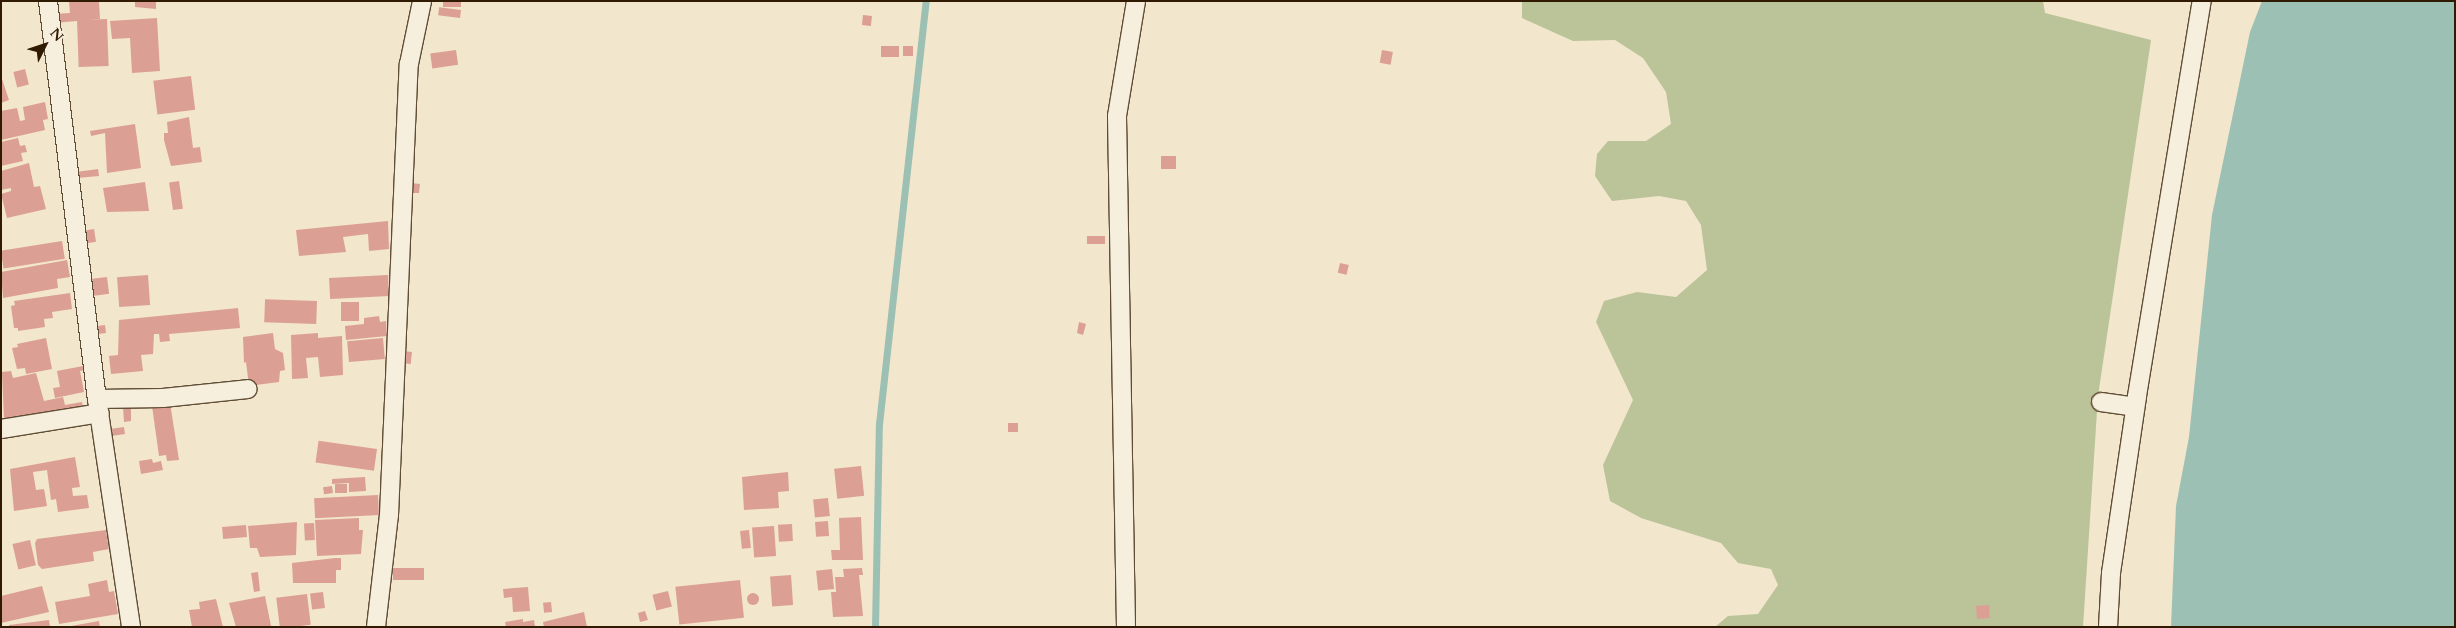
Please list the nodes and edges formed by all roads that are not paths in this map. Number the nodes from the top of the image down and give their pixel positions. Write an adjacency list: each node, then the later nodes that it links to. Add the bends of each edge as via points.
1 (48, 1): 7 (street)
2 (422, 1): 11 (street, via 409,64 388,515)
3 (1136, 1): 12 (street, via 1117,116)
4 (2202, 1): 8 (street)
5 (248, 389): 7 (street)
6 (2101, 402): 8 (street)
7 (99, 406): 9 (street); 10 (street)
8 (2135, 407): 13 (street, via 2111,573)
9 (1, 429)
10 (130, 627)
11 (376, 627)
12 (1126, 627)
13 (2108, 627)

